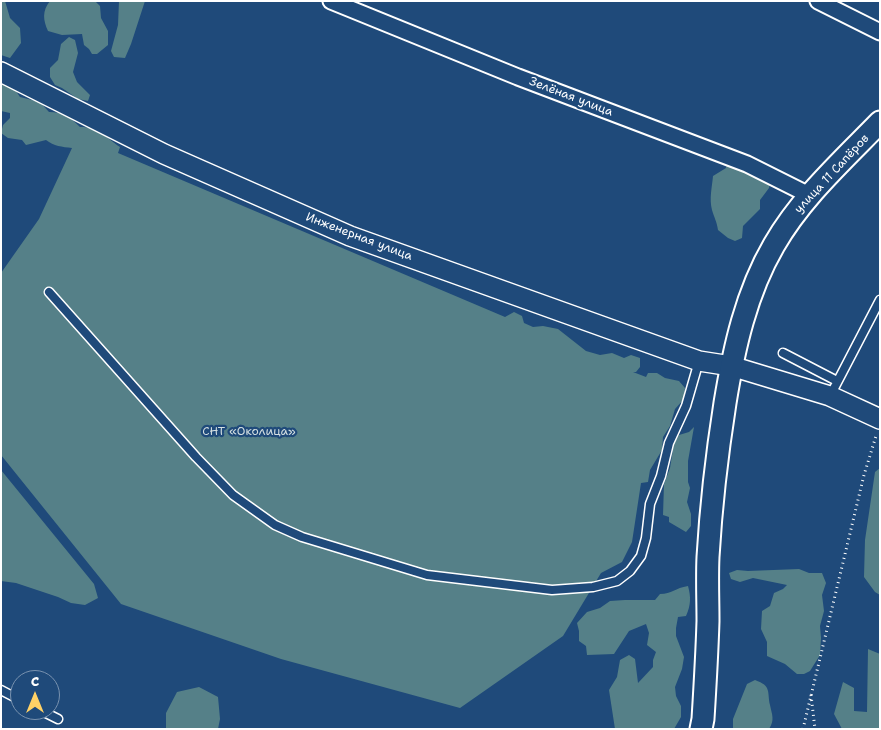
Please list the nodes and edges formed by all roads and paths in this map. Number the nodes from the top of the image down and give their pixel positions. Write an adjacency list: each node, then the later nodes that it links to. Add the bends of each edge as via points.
1 (331, 1): 6 (street, Зелёная улица, via 747,164)
2 (818, 1): 3 (street)
3 (880, 32)
4 (1, 72): 10 (street, Инженерная улица, via 164,154 350,236)
5 (880, 122): 6 (main road, улица 11 Сапёров)
6 (809, 195): 11 (main road, улица 11 Сапёров, via 792,216 762,268 752,291)
7 (49, 292): 10 (lane, via 233,495 274,525 302,537 427,575 552,590 593,587 617,581 641,556 650,504)
8 (880, 300): 12 (lane)
9 (783, 353): 12 (lane)
10 (699, 361): 11 (street, Инженерная улица)
11 (731, 366): 12 (street, Инженерная улица); 15 (main road, улица 11 Сапёров, via 713,483)
12 (833, 388): 13 (street, Инженерная улица)
13 (878, 426): 14 (path)
14 (811, 692): 16 (path); 17 (path)
15 (701, 729)
16 (803, 729)
17 (815, 729)

